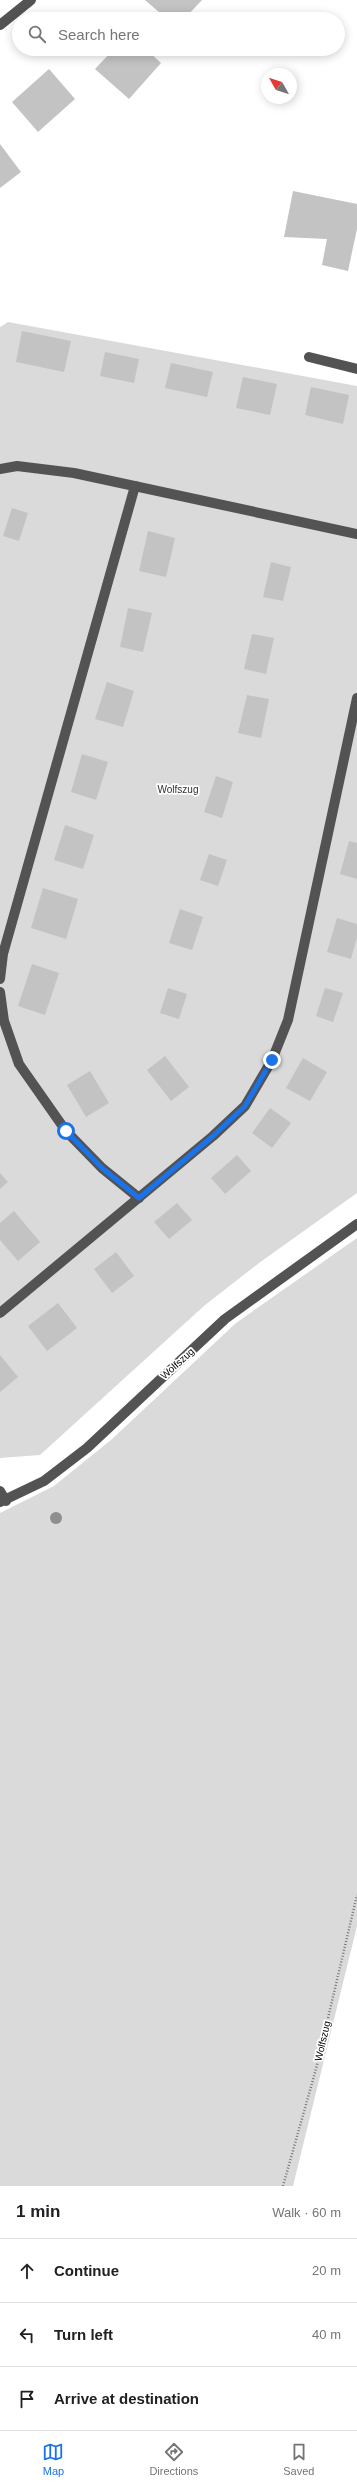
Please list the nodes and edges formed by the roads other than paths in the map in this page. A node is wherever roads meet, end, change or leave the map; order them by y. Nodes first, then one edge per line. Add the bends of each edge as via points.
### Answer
1 (31, 0) edge
2 (16, 12) edge
3 (12, 15) edge
4 (0, 25) edge
5 (308, 358) dead end
6 (357, 369) edge
7 (0, 469) edge
8 (135, 486) junction
9 (357, 534) edge
10 (357, 698) edge
11 (0, 979) edge
12 (0, 992) edge
13 (139, 1198) junction
14 (357, 1224) edge
15 (0, 1313) edge
16 (0, 1491) edge
17 (3, 1502) edge

1 - 2 street
3 - 4 street
5 - 6 street
7 - 8 street via 17,466 53,470
8 - 9 street
8 - 11 street via 2,954
10 - 13 street via 288,1020 272,1060 245,1106
12 - 13 street via 4,1021 19,1064 66,1131 102,1168
13 - 15 street
14 - 17 street, Wolfszug via 225,1320 87,1448 44,1481
16 - 17 street

